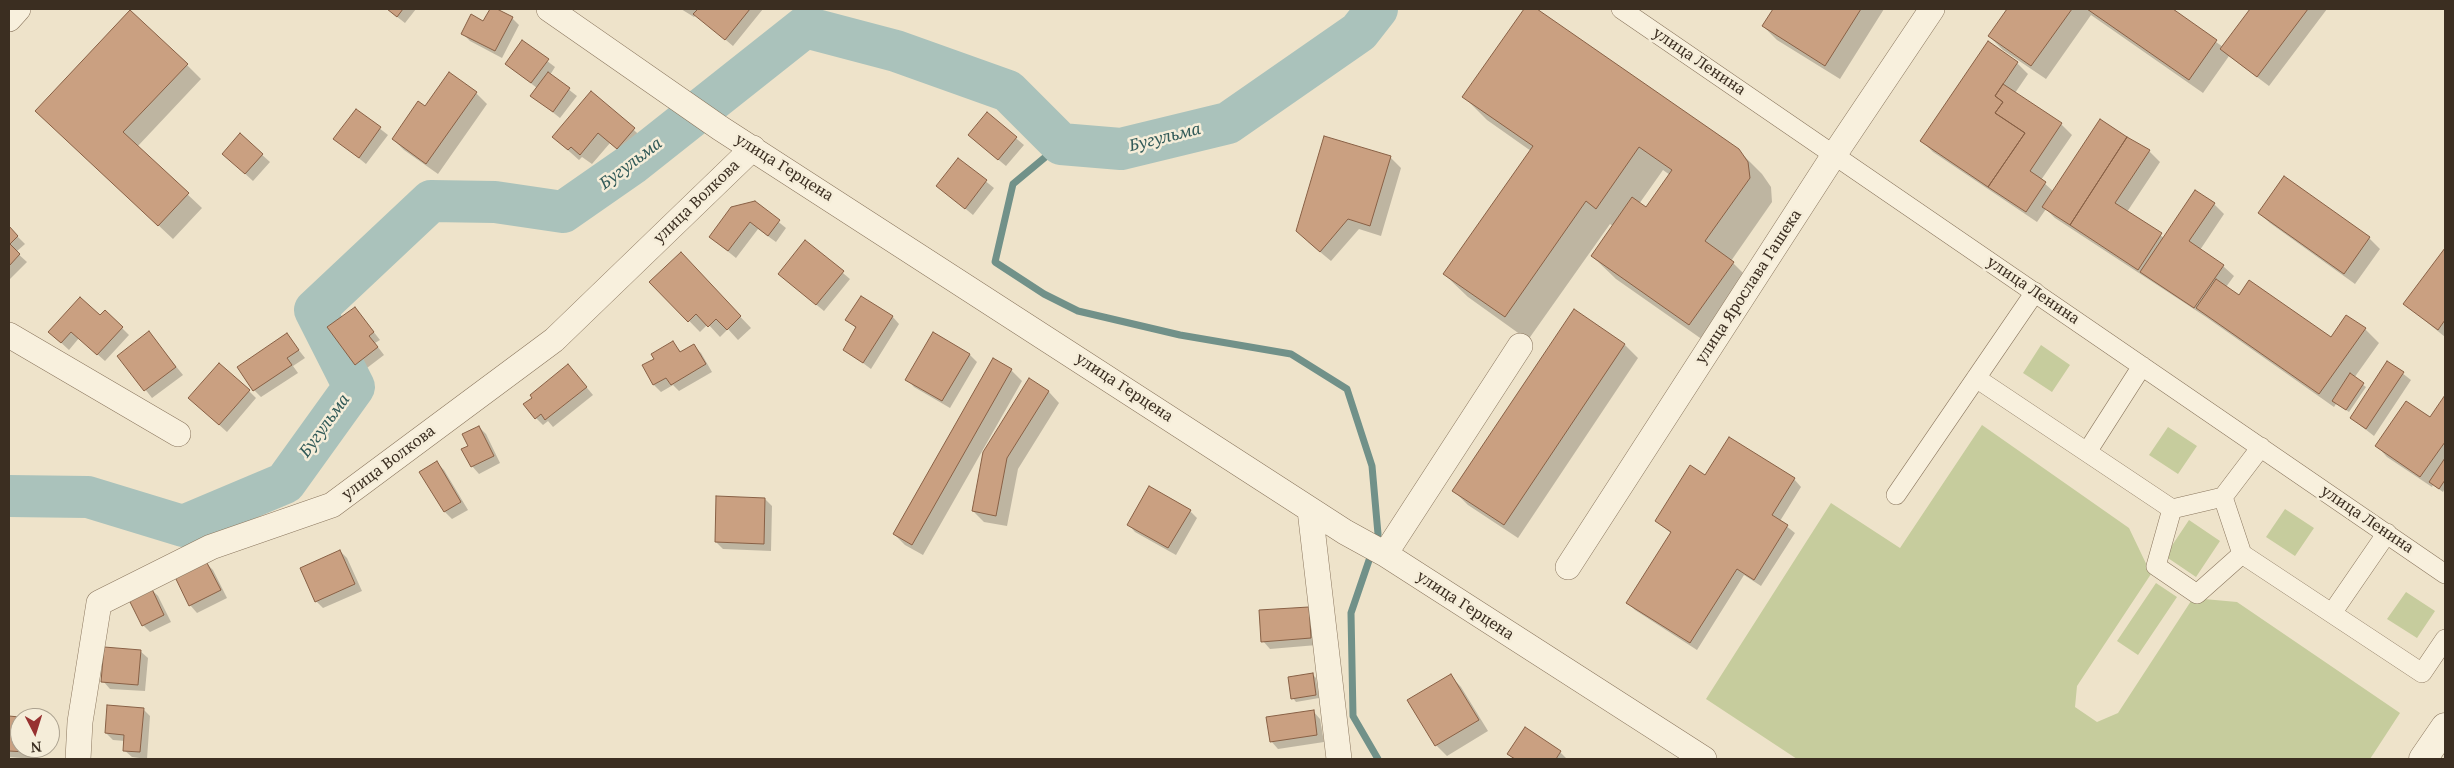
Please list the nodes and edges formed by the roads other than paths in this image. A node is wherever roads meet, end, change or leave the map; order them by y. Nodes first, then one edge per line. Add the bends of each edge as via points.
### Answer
1 (18, 9) edge
2 (549, 9) edge
3 (1621, 9) edge
4 (1932, 9) edge
5 (9, 19) edge
6 (753, 148) junction
7 (1834, 154) junction
8 (2035, 292) junction
9 (9, 335) edge
10 (1520, 346) dead end
11 (2142, 366) junction
12 (1976, 378) junction
13 (178, 434) dead end
14 (2261, 447) junction
15 (2087, 452) junction
16 (1896, 495) dead end
17 (2223, 497) junction
18 (2172, 509) junction
19 (1310, 510) junction
20 (2387, 534) junction
21 (1385, 554) junction
22 (2242, 554) junction
23 (1568, 567) dead end
24 (2445, 574) edge
25 (2332, 613) junction
26 (2445, 639) edge
27 (2445, 727) edge
28 (78, 759) edge
29 (1339, 759) edge
30 (1704, 759) edge
31 (2423, 759) edge

1 - 5 street
2 - 6 street, улица Герцена via 678,100
3 - 7 street, улица Ленина
4 - 7 street, улица Ярослава Гашека
6 - 19 street, улица Герцена
6 - 28 street, улица Волкова via 554,340 332,505 211,547 99,603 80,722
7 - 8 street, улица Ленина
7 - 23 street, улица Ярослава Гашека
8 - 11 street, улица Ленина
8 - 12 street
9 - 13 street
10 - 21 street
11 - 14 street, улица Ленина
11 - 15 street
12 - 15 street
12 - 16 street
14 - 17 street
14 - 20 street, улица Ленина
15 - 18 street
17 - 18 street
17 - 22 street
18 - 22 street via 2156,566 2197,594
19 - 21 street, улица Герцена
19 - 29 street
20 - 24 street, улица Ленина
20 - 25 street
21 - 30 street, улица Герцена
22 - 25 street
25 - 26 street via 2422,673
27 - 31 street

